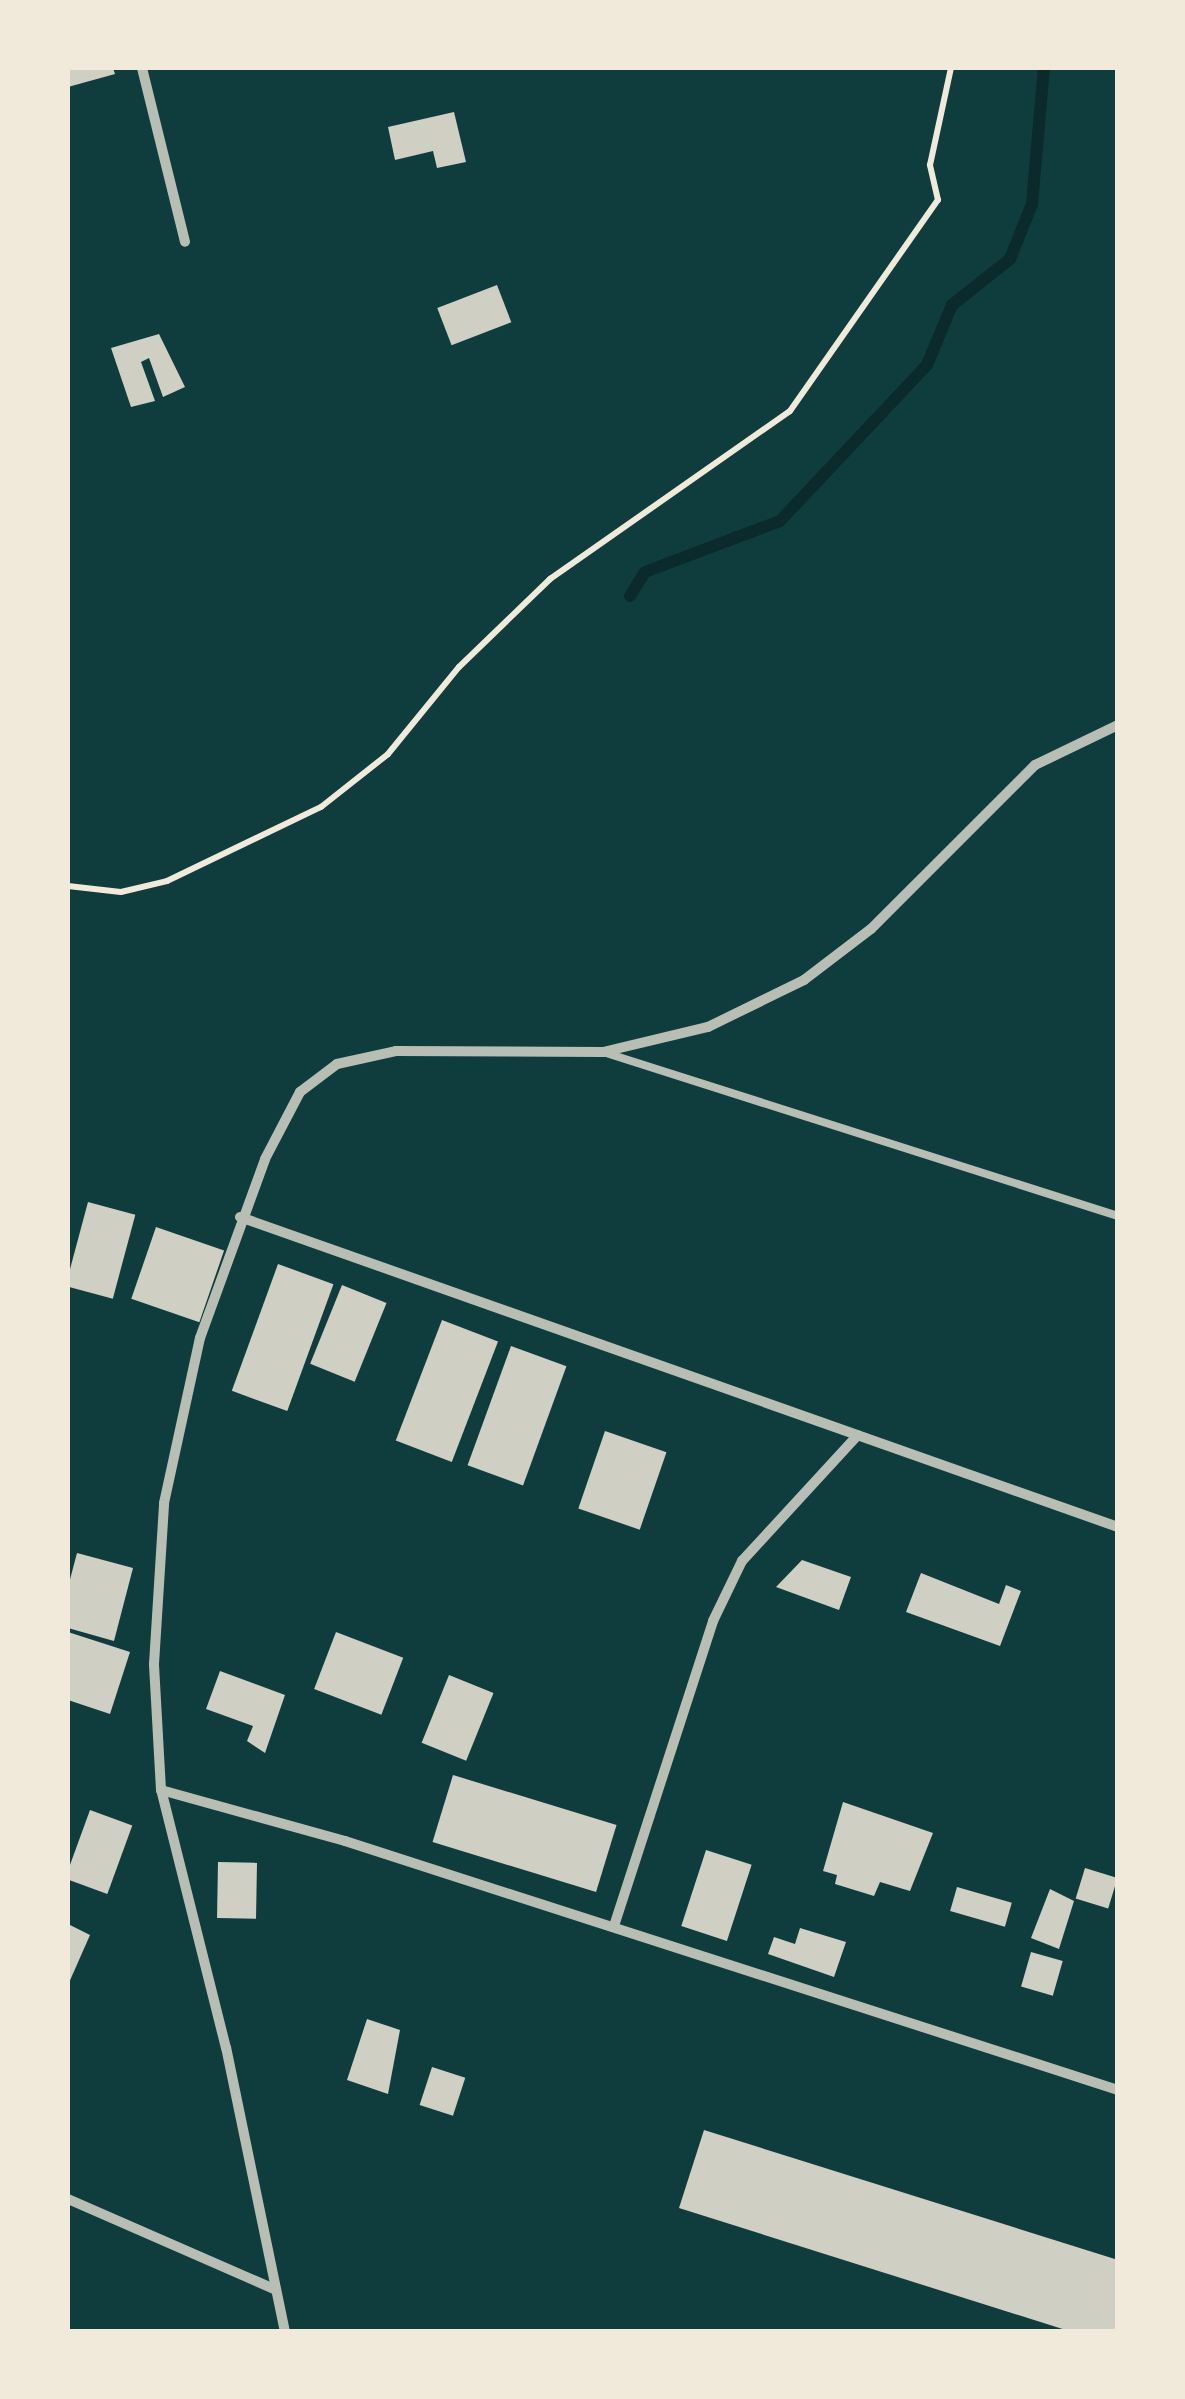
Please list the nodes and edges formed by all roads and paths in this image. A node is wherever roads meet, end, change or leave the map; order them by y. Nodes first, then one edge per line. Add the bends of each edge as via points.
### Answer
1 (142, 68) edge
2 (951, 68) edge
3 (185, 242) dead end
4 (1118, 725) edge
5 (68, 886) edge
6 (604, 1052) junction
7 (1118, 1216) edge
8 (240, 1218) junction
9 (858, 1435) junction
10 (1118, 1526) edge
11 (161, 1790) junction
12 (614, 1926) junction
13 (1118, 2090) edge
14 (68, 2198) edge
15 (276, 2290) junction
16 (285, 2332) edge

1 - 3 street
2 - 5 path via 930,165 938,200 790,411 550,579 459,667 388,754 321,807 167,881 122,892
4 - 6 street via 1035,765 871,929 804,980 708,1027
6 - 7 lane
6 - 8 street via 396,1051 337,1064 300,1092
8 - 9 street
8 - 11 street via 200,1338 164,1503 154,1664
9 - 10 street
9 - 12 street via 742,1561 713,1621
11 - 12 street
11 - 15 street via 226,2048
12 - 13 street
14 - 15 street
15 - 16 street

